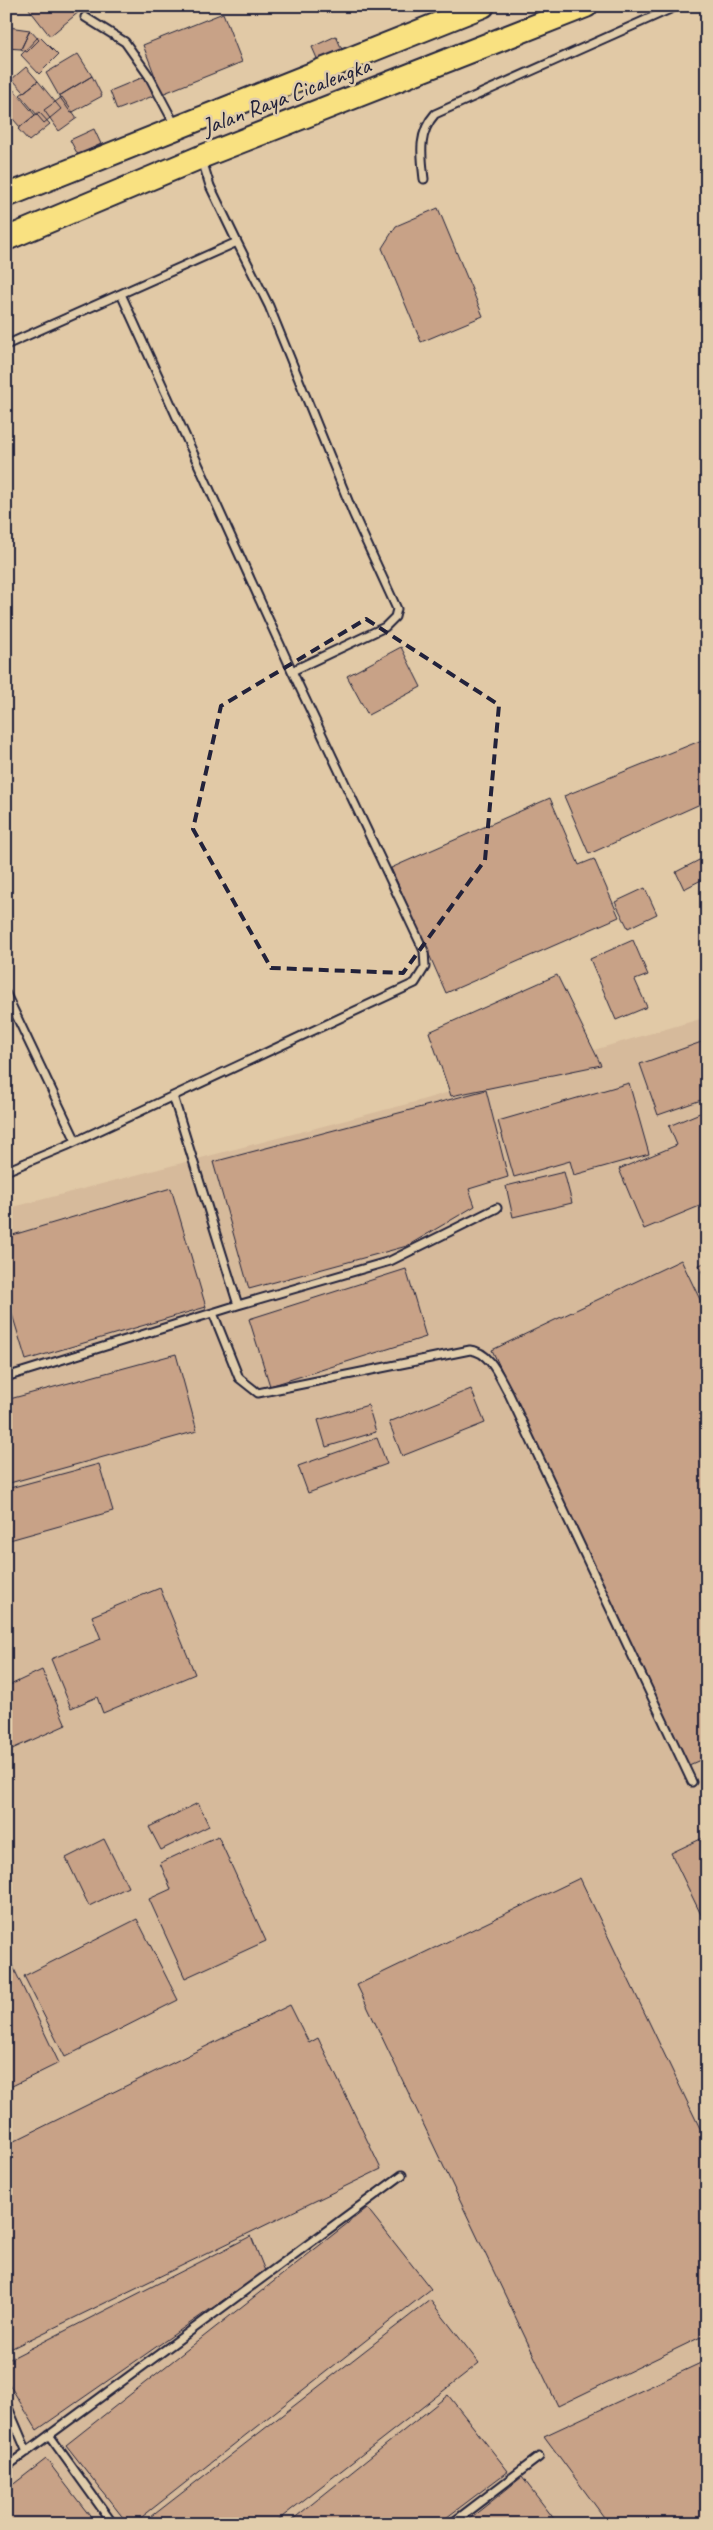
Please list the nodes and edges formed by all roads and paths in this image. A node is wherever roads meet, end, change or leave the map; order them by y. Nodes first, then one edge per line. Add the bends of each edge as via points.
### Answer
1 (483, 6) edge
2 (586, 6) edge
3 (677, 6) edge
4 (456, 11) edge
5 (85, 17) dead end
6 (176, 127) junction
7 (201, 157) junction
8 (424, 179) dead end
9 (6, 196) edge
10 (6, 239) edge
11 (236, 242) junction
12 (121, 294) junction
13 (6, 345) edge
14 (292, 671) junction
15 (6, 994) edge
16 (173, 1096) junction
17 (76, 1141) junction
18 (6, 1170) edge
19 (497, 1208) dead end
20 (238, 1305) junction
21 (213, 1313) junction
22 (6, 1378) edge
23 (692, 1782) dead end
24 (402, 2175) dead end
25 (6, 2403) edge
26 (49, 2435) junction
27 (27, 2452) junction
28 (539, 2457) dead end
29 (6, 2467) edge
30 (113, 2524) edge
31 (451, 2524) edge

1 - 4 highway, Jalan Raya Cicalengka
2 - 7 highway, Jalan Raya Cicalengka
3 - 8 lane via 435,114 426,123 422,137
4 - 6 highway, Jalan Raya Cicalengka
5 - 6 lane via 124,42 149,76
6 - 9 highway, Jalan Raya Cicalengka
7 - 10 highway, Jalan Raya Cicalengka
7 - 11 lane via 210,186
11 - 12 lane
11 - 14 lane via 270,306 353,513 397,609 395,617 385,626
12 - 13 lane
12 - 14 lane
14 - 16 lane via 424,951 425,967 415,983
15 - 17 lane
16 - 17 lane
16 - 20 lane
17 - 18 lane
19 - 20 lane via 390,1261
20 - 21 lane
21 - 22 lane
21 - 23 lane via 239,1378 258,1393 470,1350 480,1351 488,1358 509,1394
24 - 26 lane
25 - 27 lane
26 - 27 lane
26 - 30 lane
27 - 29 lane
28 - 31 lane

